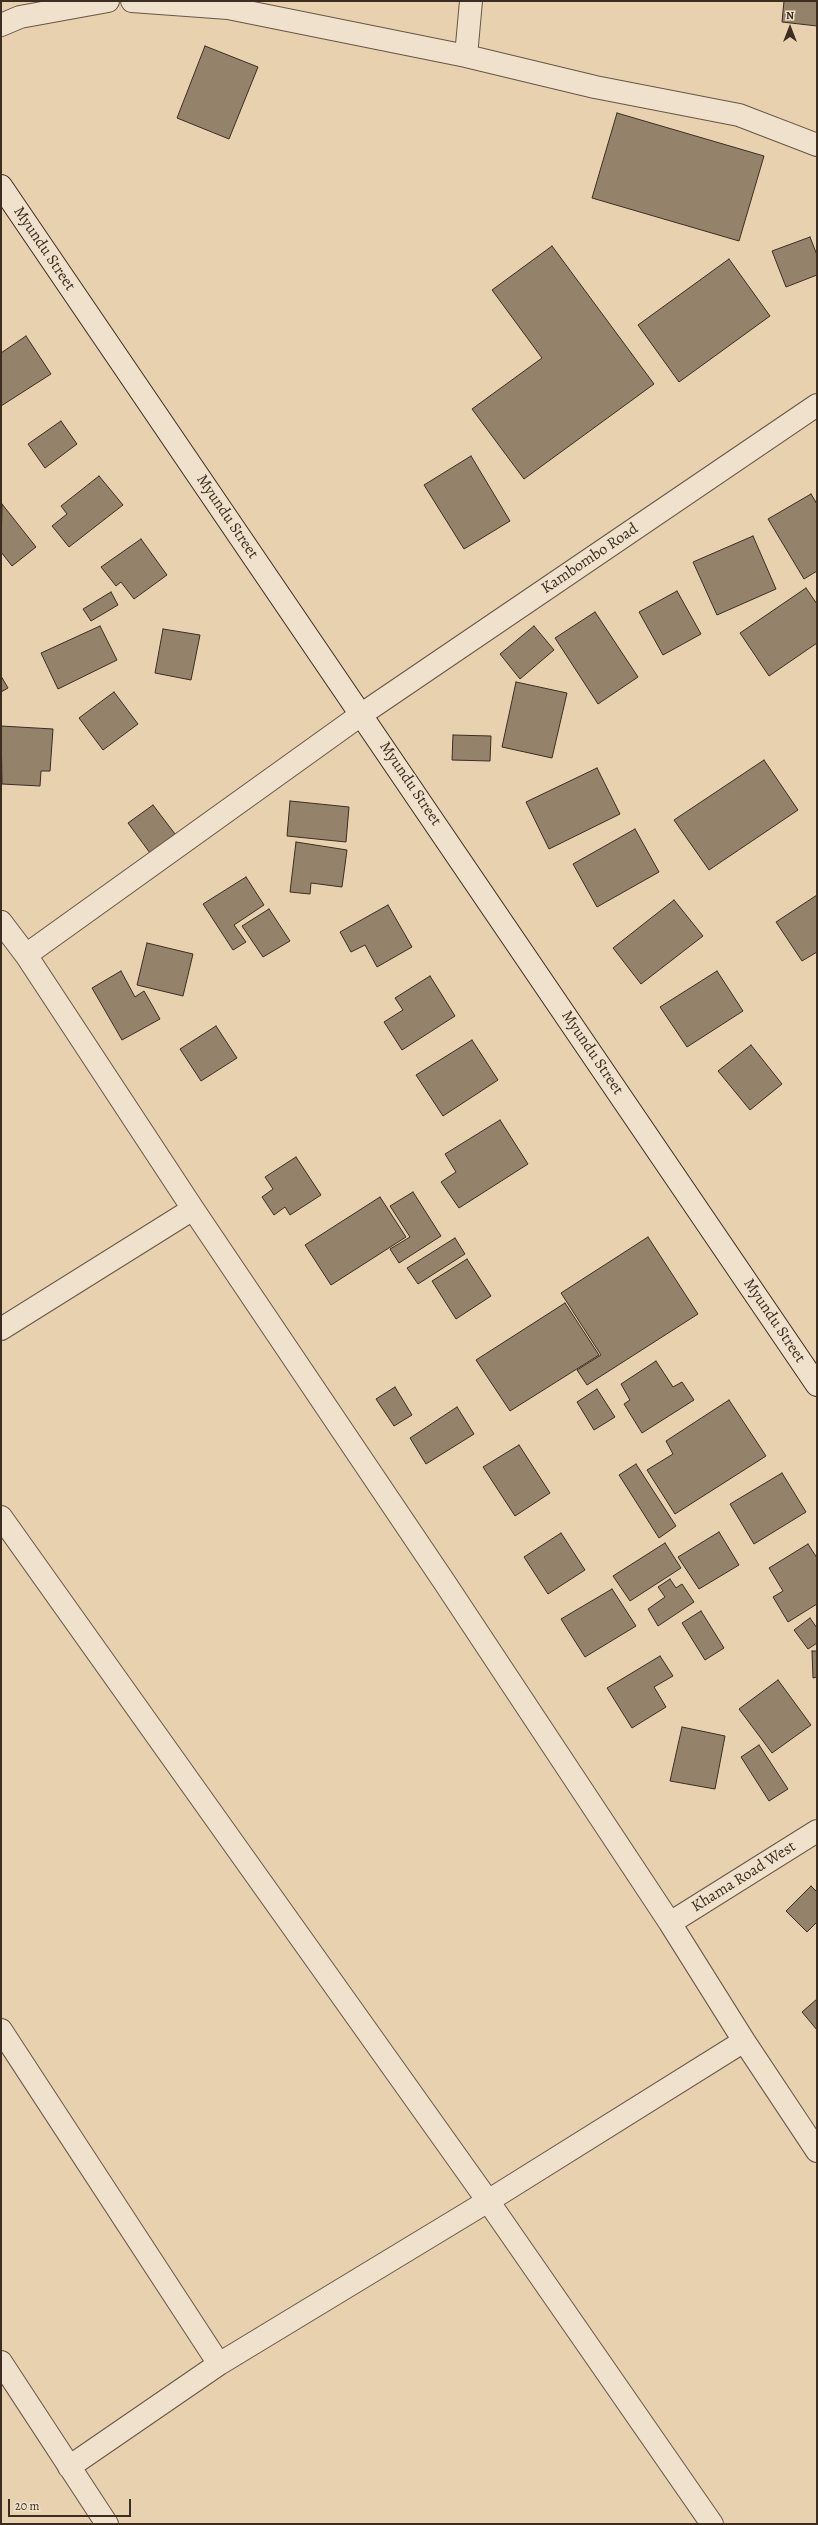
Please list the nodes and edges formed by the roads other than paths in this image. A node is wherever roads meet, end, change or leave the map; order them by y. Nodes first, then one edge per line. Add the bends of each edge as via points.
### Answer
1 (108, 1) edge
2 (132, 1) edge
3 (471, 1) edge
4 (1, 25) edge
5 (466, 56) junction
6 (817, 145) edge
7 (1, 186) edge
8 (817, 404) edge
9 (362, 714) junction
10 (1, 922) edge
11 (26, 955) junction
12 (193, 1209) junction
13 (1, 1329) edge
14 (817, 1384) edge
15 (1, 1517) edge
16 (817, 1831) edge
17 (670, 1923) junction
18 (1, 2030) edge
19 (744, 2041) junction
20 (817, 2151) edge
21 (488, 2201) junction
22 (1, 2362) edge
23 (219, 2364) junction
24 (69, 2467) junction
25 (107, 2524) edge
26 (712, 2524) edge

1 - 4 street via 20,17
2 - 5 street via 228,8
3 - 5 street
5 - 6 street via 595,87 739,115
7 - 9 street, Myundu Street
8 - 9 street, Kambombo Road
9 - 11 street, Kambombo Road
9 - 14 street, Myundu Street
10 - 11 street
11 - 12 street
12 - 13 street
12 - 17 street
15 - 21 street
16 - 17 street, Khama Road West
17 - 19 street
18 - 23 street
19 - 20 street
19 - 21 street
21 - 23 street
21 - 26 street
22 - 24 street
23 - 24 street
24 - 25 street

